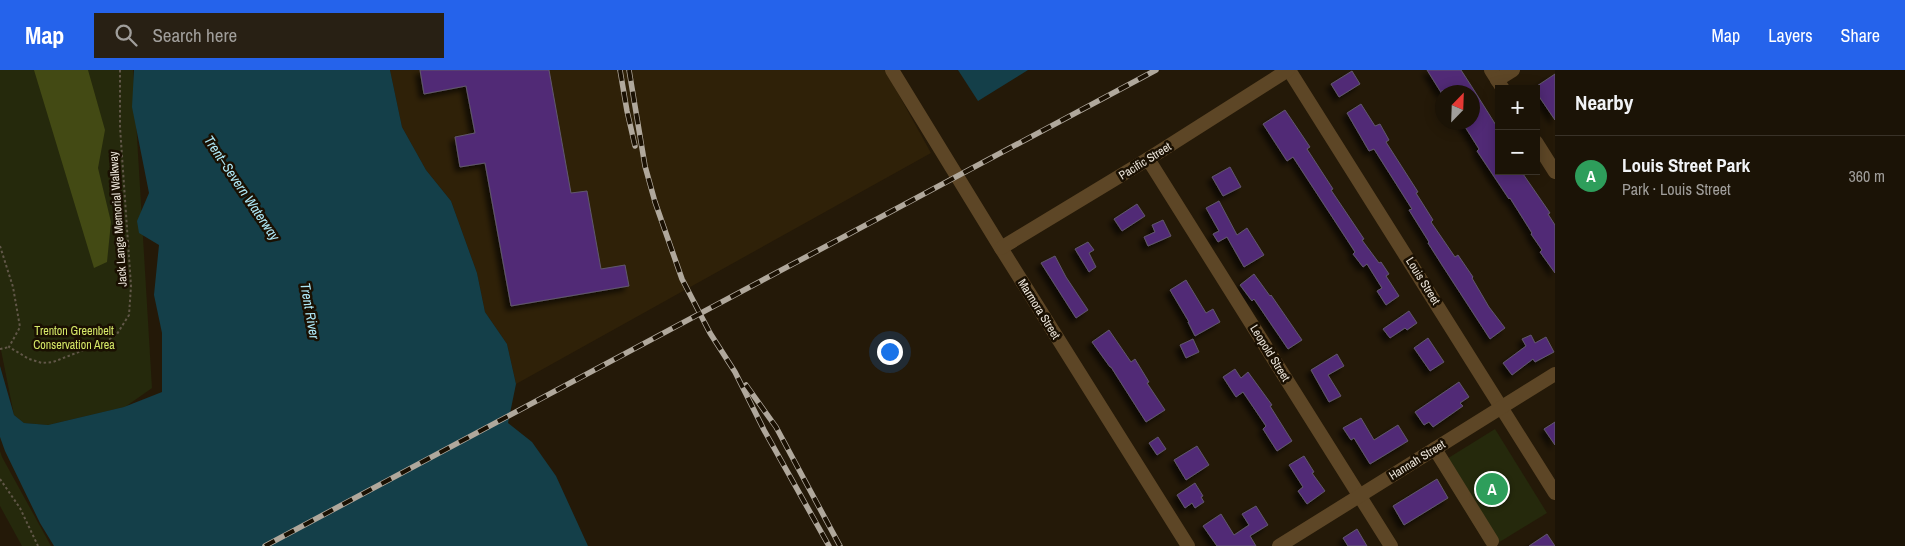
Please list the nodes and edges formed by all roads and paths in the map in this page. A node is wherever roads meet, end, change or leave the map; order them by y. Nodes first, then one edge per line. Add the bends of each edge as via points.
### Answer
1 (120, 70) edge
2 (892, 70) edge
3 (1289, 70) edge
4 (1513, 70) edge
5 (1497, 79) edge
6 (1540, 148) edge
7 (1148, 159) junction
8 (1555, 172) edge
9 (0, 246) edge
10 (1001, 248) junction
11 (9, 347) junction
12 (1, 348) edge
13 (1555, 374) edge
14 (1502, 407) junction
15 (1435, 449) junction
16 (0, 479) edge
17 (1555, 493) edge
18 (1360, 496) junction
19 (1492, 541) dead end
20 (38, 546) edge
21 (1188, 546) edge
22 (1279, 546) edge
23 (1391, 546) edge

1 - 11 path, Jack Lange Memorial Walkway via 120,127 131,286 129,315 117,334 107,342 52,362 29,359
2 - 10 street, Marmora Street
3 - 7 street, Pacific Street
3 - 14 street, Louis Street
4 - 5 street
6 - 8 street
7 - 10 street, Pacific Street
7 - 18 street, Leopold Street
9 - 11 path via 13,287 20,327
10 - 21 street, Marmora Street
11 - 12 path
13 - 14 street, Hannah Street
14 - 15 street, Hannah Street
14 - 17 street, Louis Street
15 - 18 street, Hannah Street
15 - 19 street
16 - 20 path via 20,508
18 - 22 street, Hannah Street
18 - 23 street, Leopold Street

